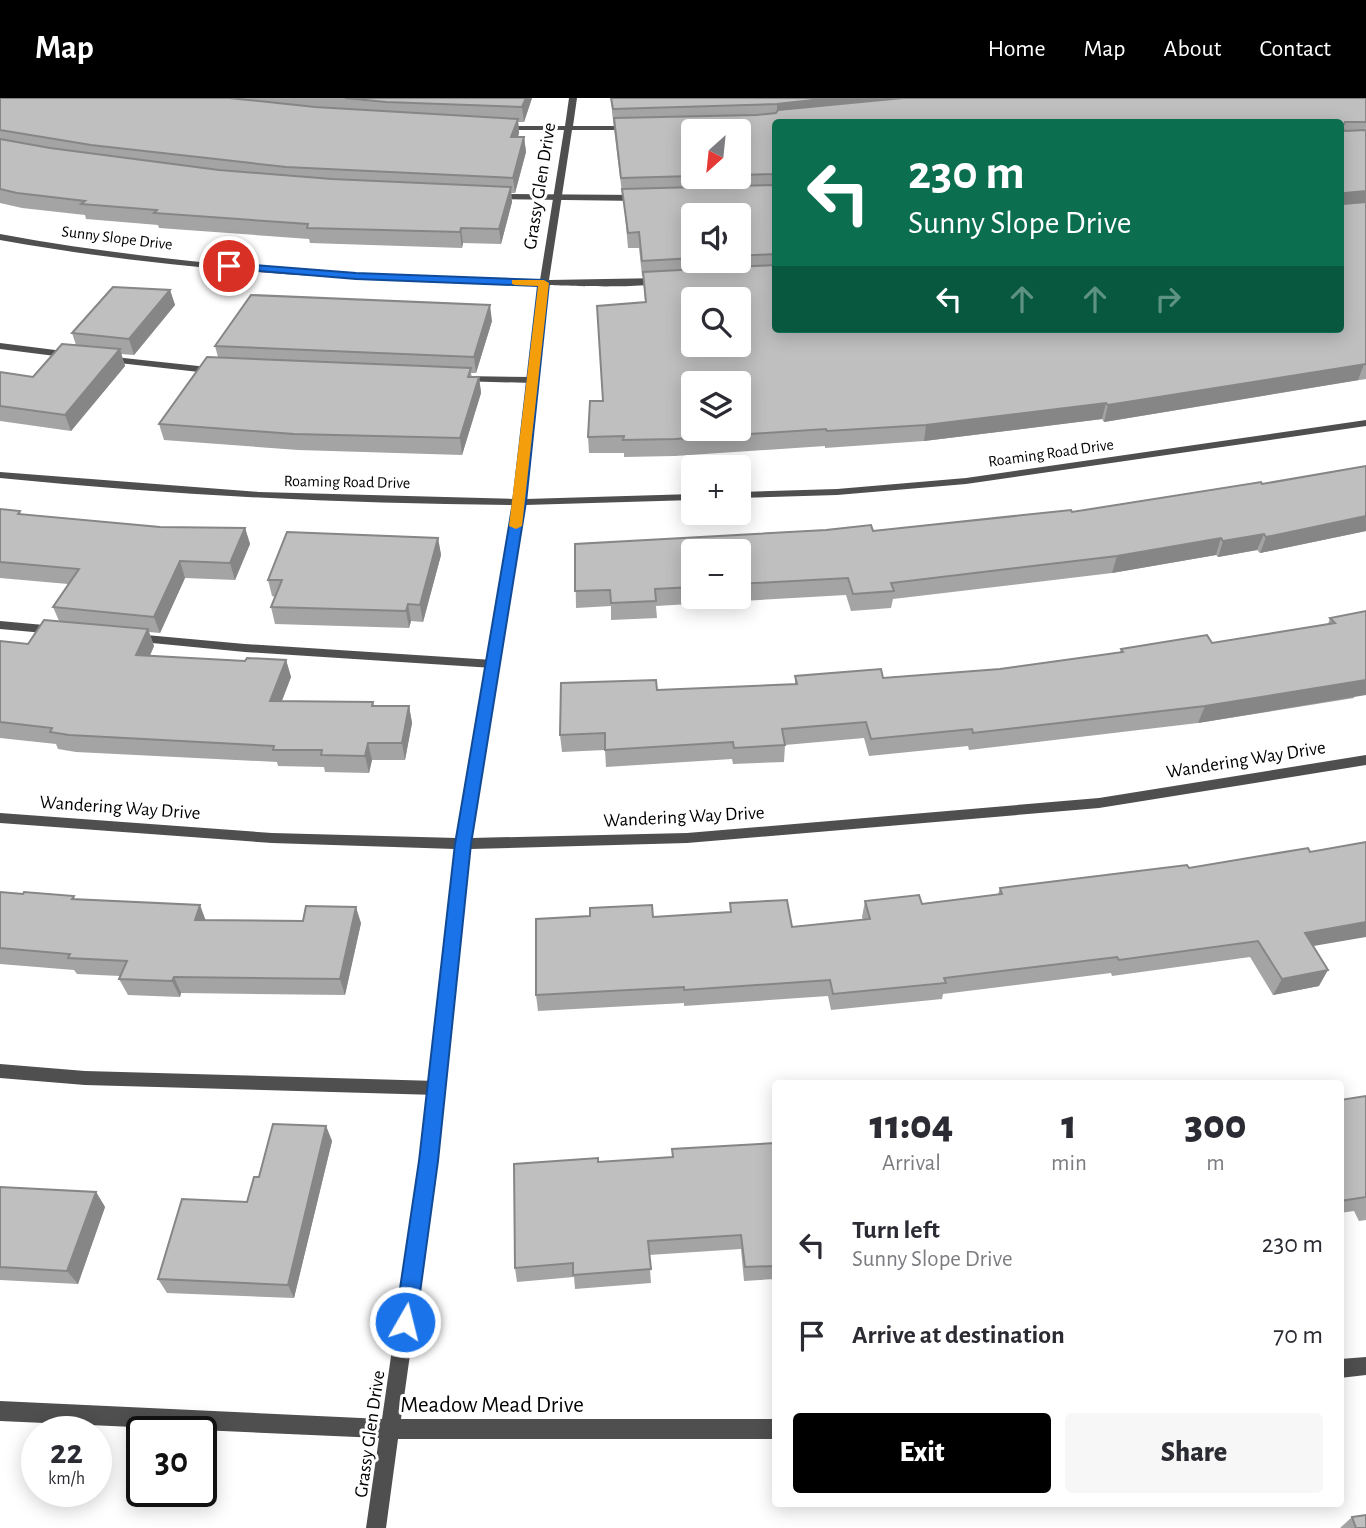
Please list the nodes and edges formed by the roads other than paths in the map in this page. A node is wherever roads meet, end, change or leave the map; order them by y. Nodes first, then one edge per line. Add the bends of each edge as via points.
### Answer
1 (573, 98) edge
2 (488, 127) edge
3 (646, 128) edge
4 (569, 129) junction
5 (480, 197) edge
6 (650, 198) edge
7 (558, 199) junction
8 (0, 237) edge
9 (669, 281) edge
10 (544, 283) junction
11 (0, 346) edge
12 (86, 357) edge
13 (100, 358) edge
14 (231, 372) edge
15 (450, 379) edge
16 (533, 380) junction
17 (1366, 423) edge
18 (0, 475) edge
19 (751, 495) edge
20 (681, 497) edge
21 (520, 502) junction
22 (0, 625) edge
23 (68, 632) edge
24 (122, 637) edge
25 (493, 664) junction
26 (1366, 760) edge
27 (0, 818) edge
28 (463, 844) junction
29 (0, 1071) edge
30 (436, 1088) junction
31 (1366, 1366) edge
32 (1344, 1369) edge
33 (0, 1411) edge
34 (390, 1429) junction
35 (772, 1429) edge
36 (376, 1528) edge

1 - 4 street, Grassy Glen Drive
2 - 4 street
3 - 4 street
4 - 7 street, Grassy Glen Drive
5 - 7 street
6 - 7 street
7 - 10 street, Grassy Glen Drive
8 - 10 street, Sunny Slope Drive via 94,253 256,269
9 - 10 street, Sunny Slope Drive
10 - 16 street, Grassy Glen Drive
11 - 12 street
13 - 14 street
15 - 16 street
16 - 21 street, Grassy Glen Drive
17 - 19 street, Roaming Road Drive via 966,481
18 - 21 street, Roaming Road Drive via 281,497
20 - 21 street, Roaming Road Drive
21 - 25 street, Grassy Glen Drive
22 - 23 street
24 - 25 street
25 - 28 street, Grassy Glen Drive
26 - 28 street, Wandering Way Drive via 1099,803 687,838
27 - 28 street, Wandering Way Drive via 272,838
28 - 30 street, Grassy Glen Drive
29 - 30 street
30 - 34 street, Grassy Glen Drive
31 - 32 street
33 - 34 street, Meadow Mead Drive
34 - 35 street, Meadow Mead Drive
34 - 36 street, Grassy Glen Drive

